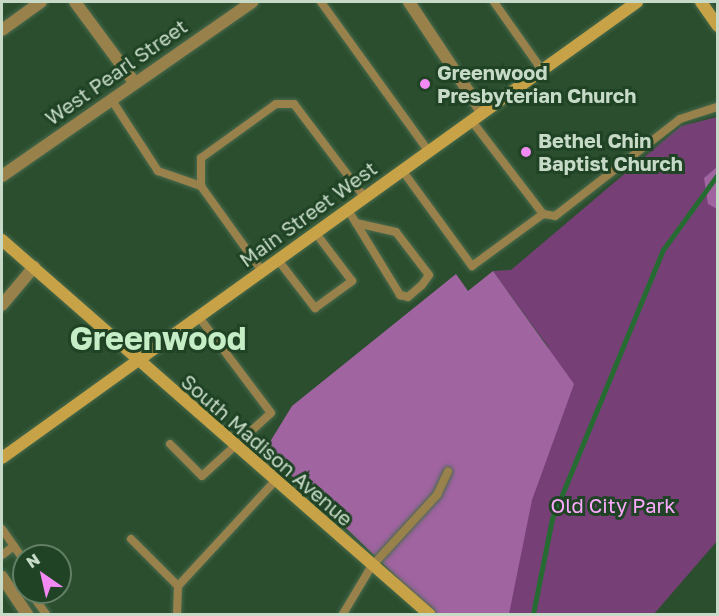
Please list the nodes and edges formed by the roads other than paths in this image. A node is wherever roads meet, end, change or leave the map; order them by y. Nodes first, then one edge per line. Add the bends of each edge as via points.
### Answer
1 (41, 2) edge
2 (75, 2) edge
3 (252, 2) edge
4 (321, 2) edge
5 (409, 2) edge
6 (494, 2) edge
7 (637, 2) edge
8 (701, 2) edge
9 (717, 26) edge
10 (2, 30) edge
11 (542, 70) junction
12 (134, 82) junction
13 (111, 99) junction
14 (716, 108) edge
15 (482, 112) junction
16 (471, 120) junction
17 (429, 152) junction
18 (402, 170) junction
19 (2, 176) edge
20 (201, 186) junction
21 (365, 198) junction
22 (348, 210) junction
23 (543, 214) junction
24 (356, 223) junction
25 (315, 232) junction
26 (2, 240) edge
27 (278, 260) junction
28 (34, 267) junction
29 (262, 270) junction
30 (2, 305) edge
31 (199, 317) junction
32 (137, 362) junction
33 (170, 444) dead end
34 (236, 446) junction
35 (2, 458) edge
36 (448, 471) dead end
37 (273, 482) junction
38 (2, 529) edge
39 (131, 539) dead end
40 (13, 544) edge
41 (371, 567) junction
42 (2, 577) edge
43 (178, 586) junction
44 (27, 615) edge
45 (177, 615) edge
46 (343, 615) edge
47 (429, 615) edge

1 - 10 street
2 - 12 street
3 - 12 street, West Pearl Street
4 - 17 lane
5 - 15 street
6 - 11 lane
7 - 11 main road, Main Street West
8 - 9 main road
11 - 15 main road, Main Street West
12 - 13 street, West Pearl Street
13 - 19 street, West Pearl Street
13 - 20 lane via 158,171
14 - 23 lane via 680,119 555,216
15 - 16 main road, Main Street West
16 - 17 main road, Main Street West
16 - 23 lane
17 - 18 main road, Main Street West
18 - 21 main road, Main Street West
18 - 23 lane via 472,266
20 - 21 lane via 201,158 276,104 294,104
20 - 29 lane
21 - 22 main road, Main Street West
22 - 24 lane
22 - 25 main road, Main Street West
24 - 24 lane via 400,296 408,297 422,285 429,275 396,232
25 - 27 main road, Main Street West
25 - 27 lane via 352,281 343,288 315,308
26 - 28 main road, South Madison Avenue
27 - 29 main road, Main Street West
28 - 30 street
28 - 32 main road, South Madison Avenue
29 - 31 main road, Main Street West
31 - 32 main road, Main Street West
31 - 34 lane via 234,369 271,413
32 - 34 main road, South Madison Avenue
32 - 35 main road, Main Street West
33 - 34 lane via 202,476
34 - 37 main road, South Madison Avenue
36 - 41 lane via 411,529
37 - 41 main road, South Madison Avenue
37 - 43 lane
38 - 40 lane
39 - 43 lane
41 - 46 lane
41 - 47 main road, South Madison Avenue
42 - 44 street
43 - 45 lane

